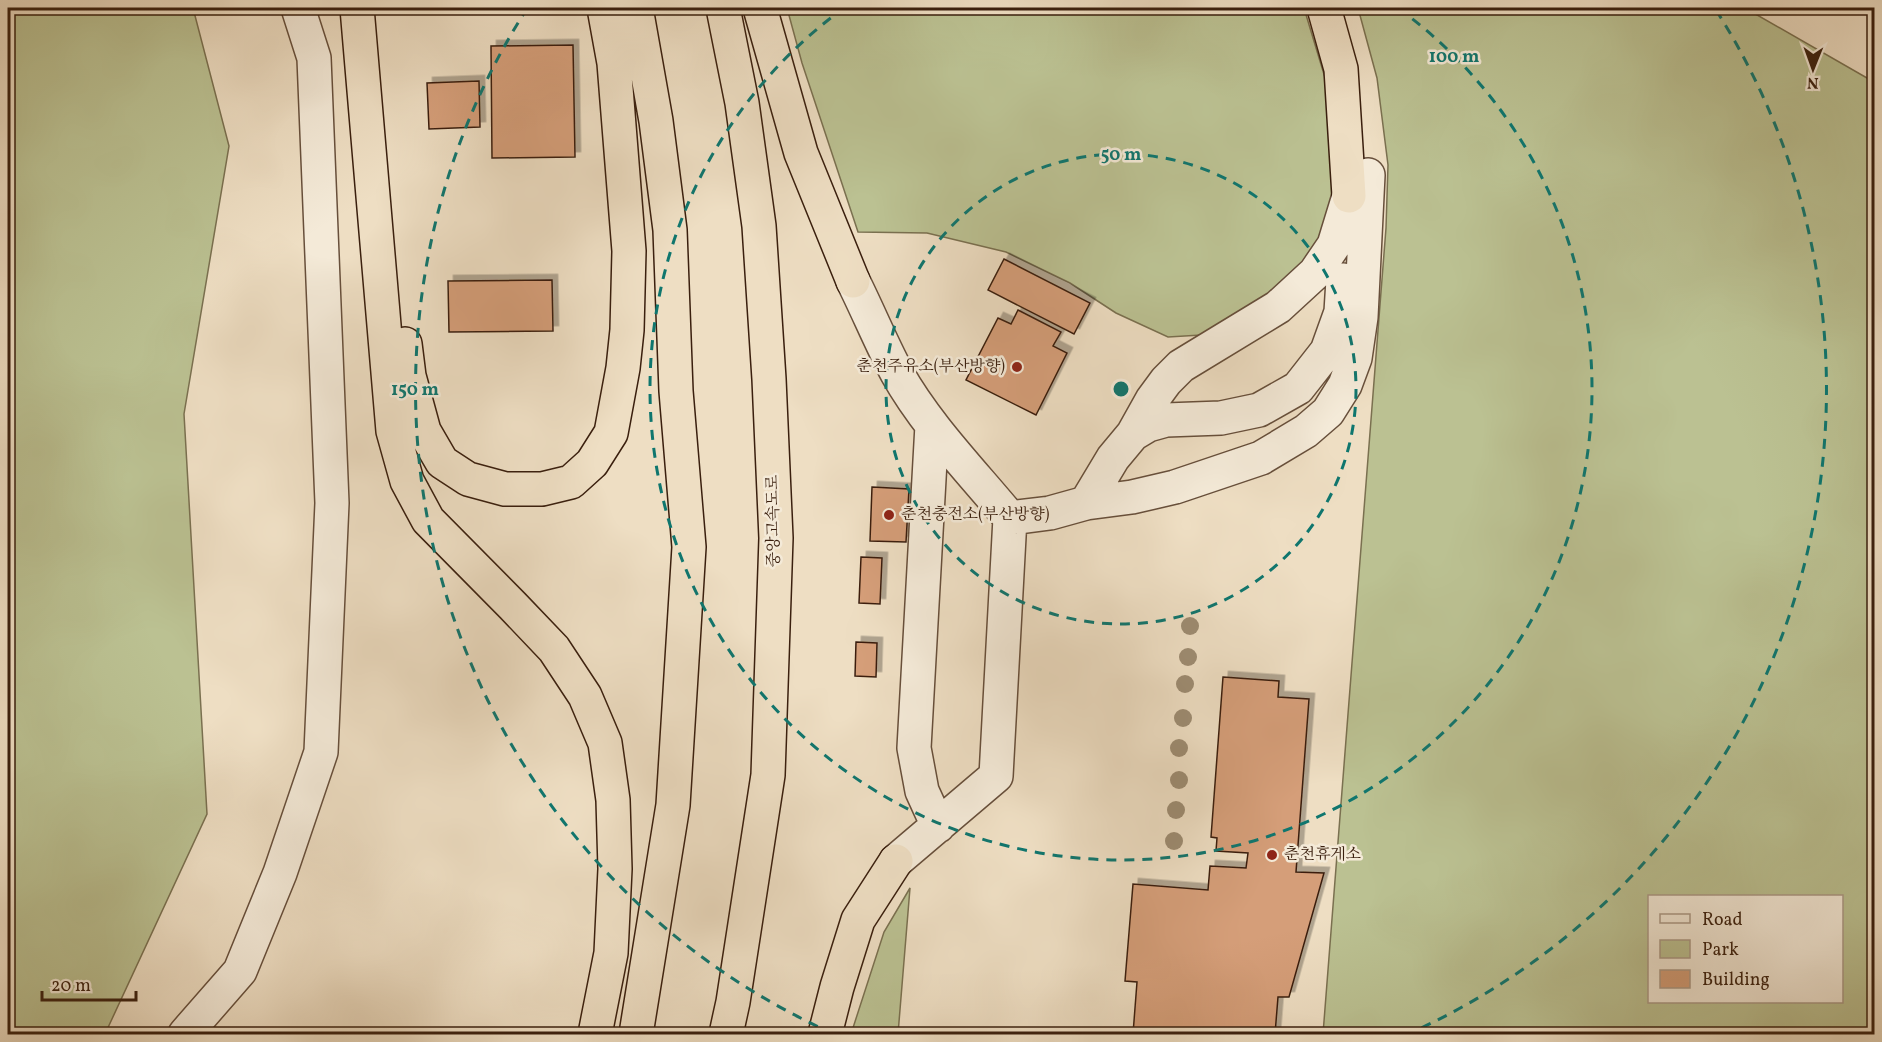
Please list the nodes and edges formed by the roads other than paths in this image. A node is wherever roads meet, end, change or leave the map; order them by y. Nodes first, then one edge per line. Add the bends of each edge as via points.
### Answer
1 (298, 8) edge
2 (357, 8) edge
3 (374, 8) edge
4 (604, 8) edge
5 (636, 8) edge
6 (723, 8) edge
7 (760, 8) edge
8 (1324, 8) edge
9 (1342, 8) edge
10 (1359, 186) junction
11 (853, 281) joint
12 (932, 426) junction
13 (1133, 434) junction
14 (1086, 503) junction
15 (1010, 518) junction
16 (938, 826) junction
17 (896, 861) joint
18 (185, 1035) edge
19 (595, 1035) edge
20 (636, 1035) edge
21 (726, 1035) edge
22 (825, 1035) edge

1 - 18 street via 314,58 332,503 321,752 280,873 240,971
2 - 19 highway via 393,431 407,481 428,520 554,649 585,696 605,743 613,800 615,869 611,953
3 - 4 highway via 396,282 409,376 424,431 442,462 468,479 505,489 543,489 571,482 592,464 611,433 623,368 629,251 614,63
5 - 20 highway via 670,230 676,391 689,547 673,805
6 - 21 highway, 중앙고속도로 via 742,103 759,226 776,538 768,775
7 - 11 highway via 801,153
8 - 10 highway via 1341,69
9 - 10 highway via 1361,67
10 - 13 street via 1334,245 1315,273 1278,307 1181,366 1159,390
10 - 13 street via 1341,312 1327,351 1298,388 1259,410 1221,418 1166,420
10 - 14 street via 1361,317 1355,358 1345,385 1328,412 1306,431 1261,458 1175,487
11 - 12 street via 897,374
12 - 15 street
12 - 16 street via 914,748 922,791
13 - 14 street via 1113,458
14 - 15 street
15 - 16 street via 996,776
16 - 17 street
17 - 22 highway via 858,920

